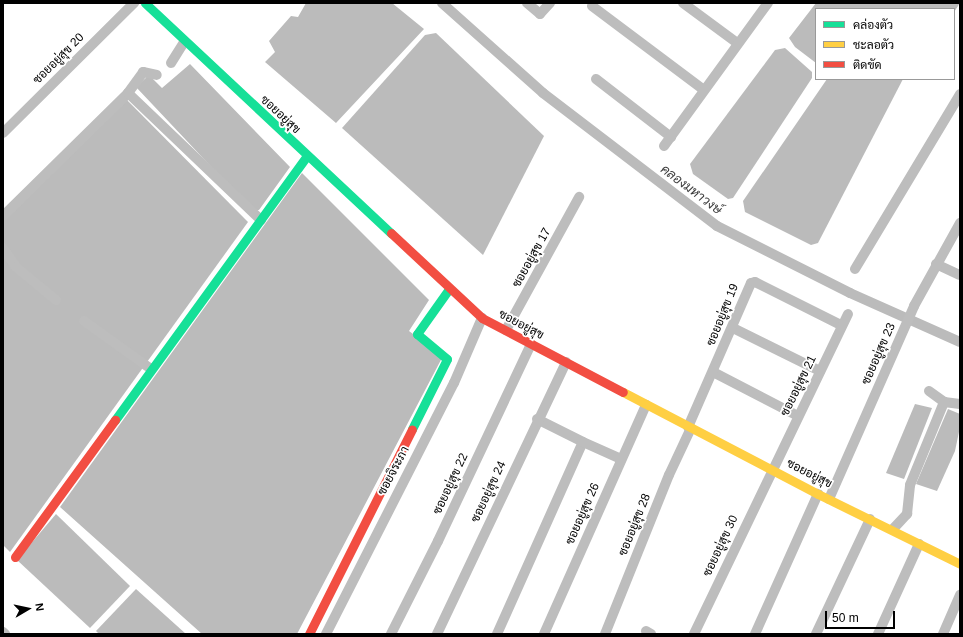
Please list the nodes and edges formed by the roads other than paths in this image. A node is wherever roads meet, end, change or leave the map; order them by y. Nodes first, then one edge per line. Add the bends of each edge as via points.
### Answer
1 (134, 3) edge
2 (145, 3) edge
3 (527, 3) edge
4 (550, 3) edge
5 (683, 3) edge
6 (768, 3) edge
7 (592, 6) dead end
8 (184, 42) junction
9 (737, 43) junction
10 (171, 63) dead end
11 (157, 75) dead end
12 (596, 79) dead end
13 (704, 90) junction
14 (128, 93) junction
15 (960, 94) edge
16 (3, 133) edge
17 (671, 137) junction
18 (664, 146) dead end
19 (307, 156) junction
20 (579, 197) dead end
21 (3, 216) edge
22 (261, 220) junction
23 (960, 223) edge
24 (3, 248) edge
25 (936, 264) junction
26 (855, 269) dead end
27 (960, 275) edge
28 (449, 289) junction
29 (56, 300) dead end
30 (848, 314) dead end
31 (482, 318) junction
32 (84, 321) dead end
33 (841, 325) junction
34 (732, 328) junction
35 (506, 330) junction
36 (531, 344) junction
37 (566, 362) junction
38 (151, 369) junction
39 (820, 371) junction
40 (713, 372) junction
41 (929, 391) dead end
42 (944, 402) junction
43 (960, 404) edge
44 (646, 405) junction
45 (798, 416) junction
46 (537, 419) junction
47 (689, 427) junction
48 (583, 442) junction
49 (621, 459) junction
50 (775, 470) junction
51 (818, 494) junction
52 (829, 498) junction
53 (870, 519) junction
54 (893, 529) junction
55 (919, 544) junction
56 (15, 557) dead end
57 (960, 564) edge
58 (960, 595) edge
59 (3, 632) edge
60 (5, 634) edge
61 (309, 634) edge
62 (326, 634) edge
63 (391, 634) edge
64 (437, 634) edge
65 (497, 634) edge
66 (544, 634) edge
67 (605, 634) edge
68 (694, 634) edge
69 (755, 634) edge
70 (816, 634) edge
71 (878, 634) edge
72 (943, 634) edge

1 - 16 street, ซอยอยู่สุข 20
2 - 8 street, ซอยอยู่สุข
3 - 4 street via 540,14
5 - 9 street
6 - 9 street
7 - 13 street
8 - 10 street
8 - 19 street, ซอยอยู่สุข
9 - 13 street
11 - 14 street via 143,72
12 - 17 street
13 - 17 street
14 - 21 street
14 - 22 street
15 - 26 street
17 - 18 street
19 - 22 street
19 - 28 street, ซอยอยู่สุข
20 - 35 street, ซอยอยู่สุข 17
22 - 38 street
23 - 25 street, ซอยอยู่สุข 23
24 - 29 street via 16,267
25 - 27 street
25 - 52 street, ซอยอยู่สุข 23 via 914,306
28 - 31 street, ซอยอยู่สุข
28 - 61 street via 417,334 447,359
30 - 33 street, ซอยอยู่สุข 21
31 - 35 street, ซอยอยู่สุข
31 - 62 street, ซอยจิระภา via 454,383
32 - 38 street
33 - 34 street, ซอยอยู่สุข 19 via 754,282 750,284
33 - 39 street, ซอยอยู่สุข 21
34 - 39 street
34 - 40 street, ซอยอยู่สุข 19
35 - 36 street, ซอยอยู่สุข
36 - 37 street, ซอยอยู่สุข
36 - 63 street, ซอยอยู่สุข 22
37 - 44 street, ซอยอยู่สุข
37 - 46 street, ซอยอยู่สุข 24
38 - 56 street
39 - 45 street, ซอยอยู่สุข 21
40 - 45 street
40 - 47 street, ซอยอยู่สุข 19
41 - 42 street
42 - 43 street
42 - 54 street via 910,485 907,514
44 - 47 street, ซอยอยู่สุข
44 - 49 street, ซอยอยู่สุข 26
45 - 50 street, ซอยอยู่สุข 21
46 - 48 street
46 - 64 street, ซอยอยู่สุข 24
47 - 50 street, ซอยอยู่สุข
47 - 67 street, ซอยอยู่สุข 28
48 - 49 street
48 - 65 street
49 - 66 street, ซอยอยู่สุข 26
50 - 51 street, ซอยอยู่สุข
50 - 68 street, ซอยอยู่สุข 30 via 753,508
51 - 52 street, ซอยอยู่สุข
51 - 69 street
52 - 53 street, ซอยอยู่สุข
53 - 54 street, ซอยอยู่สุข
53 - 70 street
54 - 55 street, ซอยอยู่สุข
55 - 57 street, ซอยอยู่สุข
55 - 71 street
58 - 72 street
59 - 60 street

